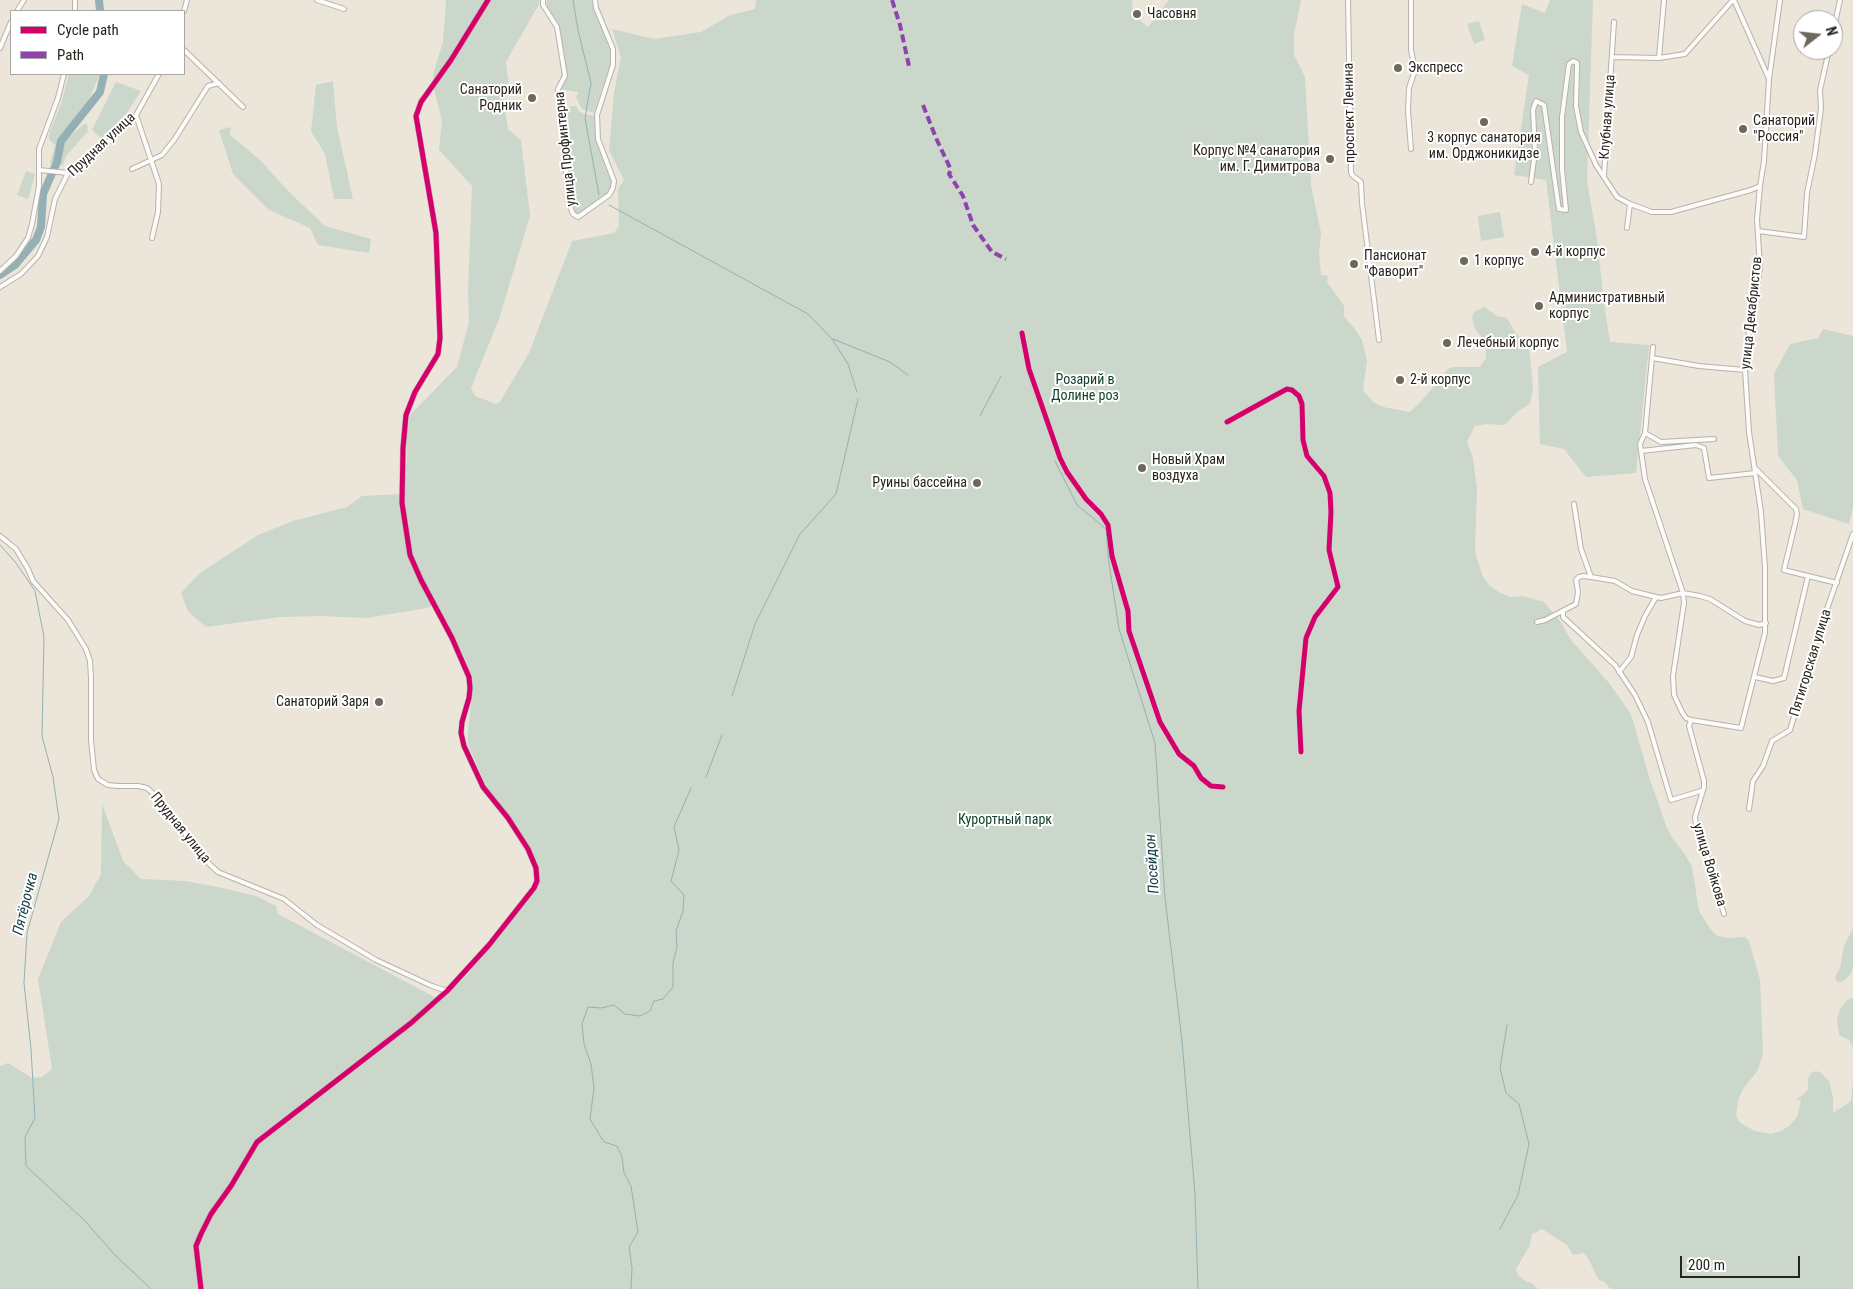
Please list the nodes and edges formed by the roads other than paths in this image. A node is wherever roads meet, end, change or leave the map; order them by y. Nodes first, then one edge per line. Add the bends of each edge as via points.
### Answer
1 (317, 0) edge
2 (488, 0) edge
3 (543, 0) edge
4 (595, 0) edge
5 (1348, 0) edge
6 (1411, 0) edge
7 (1664, 0) edge
8 (1734, 0) edge
9 (1780, 0) edge
10 (344, 9) dead end
11 (1614, 22) dead end
12 (10, 24) edge
13 (0, 48) edge
14 (185, 51) edge
15 (1612, 57) junction
16 (1659, 58) junction
17 (1827, 60) edge
18 (64, 75) edge
19 (158, 75) edge
20 (1769, 79) junction
21 (219, 83) junction
22 (243, 107) dead end
23 (136, 115) junction
24 (1411, 149) dead end
25 (152, 161) junction
26 (132, 169) dead end
27 (39, 170) junction
28 (68, 173) junction
29 (1604, 178) junction
30 (1531, 182) dead end
31 (1760, 186) junction
32 (1630, 204) junction
33 (1627, 228) dead end
34 (1758, 231) junction
35 (152, 238) dead end
36 (0, 271) edge
37 (0, 287) edge
38 (1379, 340) dead end
39 (1653, 347) dead end
40 (1652, 358) junction
41 (1745, 370) junction
42 (1644, 433) junction
43 (1714, 439) dead end
44 (1640, 452) junction
45 (1754, 468) junction
46 (1755, 473) junction
47 (1574, 504) dead end
48 (1853, 534) edge
49 (0, 536) edge
50 (1808, 576) junction
51 (1591, 577) junction
52 (1837, 583) junction
53 (1683, 593) junction
54 (1656, 597) junction
55 (1563, 612) junction
56 (1537, 622) dead end
57 (1766, 623) junction
58 (1620, 672) junction
59 (1755, 677) junction
60 (1691, 720) junction
61 (1701, 791) junction
62 (1749, 809) dead end
63 (1724, 914) dead end
64 (447, 991) junction
65 (202, 1289) edge

1 - 10 street
2 - 64 street via 421,102 416,116 436,233 440,338 438,354 415,392 406,415 402,503 412,561 469,677 469,698 461,733 464,746 483,787 528,849 538,875 534,888
3 - 4 street, улица Профинтерна via 557,27 565,76 558,89 569,204 578,218 609,195 614,181 598,139 596,115 613,65 613,50
5 - 38 street, проспект Ленина via 1351,172 1361,182
6 - 24 street via 1411,50 1415,70 1409,88
7 - 16 street
8 - 16 street via 1685,54
8 - 20 street
9 - 20 street, улица Декабристов
11 - 15 street, Клубная улица
12 - 13 street
14 - 21 street
15 - 16 street
15 - 29 street, Клубная улица
17 - 34 street via 1820,90 1821,108 1807,193 1804,237
18 - 27 street via 39,149
19 - 23 street, Прудная улица
20 - 31 street, улица Декабристов
21 - 22 street
21 - 25 street via 208,86 174,140 162,155
23 - 25 street
23 - 28 street, Прудная улица via 111,140
25 - 26 street
25 - 35 street via 160,193
27 - 28 street
27 - 36 street via 38,194 28,238
28 - 37 street, Прудная улица via 55,199 47,237 38,256 20,274
29 - 30 street via 1578,123 1578,68 1577,62 1573,61 1569,64 1562,117 1566,210 1558,203 1544,105 1536,101
29 - 32 street via 1617,197
31 - 32 street via 1671,212 1652,212
31 - 34 street, улица Декабристов
32 - 33 street
34 - 41 street, улица Декабристов via 1760,268
39 - 40 street
40 - 41 street
40 - 42 street
41 - 45 street, улица Декабристов
42 - 43 street via 1660,442
42 - 44 street
44 - 46 street via 1696,445 1704,448 1709,478
44 - 53 street via 1644,478
45 - 46 street, улица Декабристов
45 - 50 street via 1796,509 1784,570
46 - 57 street, улица Декабристов via 1761,512
47 - 51 street via 1581,549
48 - 52 street, Пятигорская улица
49 - 64 street, Прудная улица via 16,549 36,585 62,612 86,649 91,678 92,755 98,779 108,785 147,788 218,872 284,899 317,925 376,960
50 - 52 street
50 - 59 street via 1784,678 1773,681
51 - 54 street via 1615,581 1632,591
51 - 55 street via 1578,577 1576,604
52 - 62 street, Пятигорская улица via 1790,730 1772,741 1763,766 1753,780
53 - 54 street
53 - 57 street via 1710,599 1753,624
53 - 60 street via 1673,676 1674,695 1686,718
54 - 58 street via 1637,635 1631,657
55 - 56 street
55 - 58 street via 1563,617
57 - 59 street, улица Декабристов
58 - 61 street via 1648,722 1671,800
59 - 60 street, улица Декабристов via 1741,728
60 - 61 street, улица Войкова via 1689,726 1704,781
61 - 63 street, улица Войкова via 1694,817
64 - 65 street via 411,1023 257,1142 198,1240 197,1259

